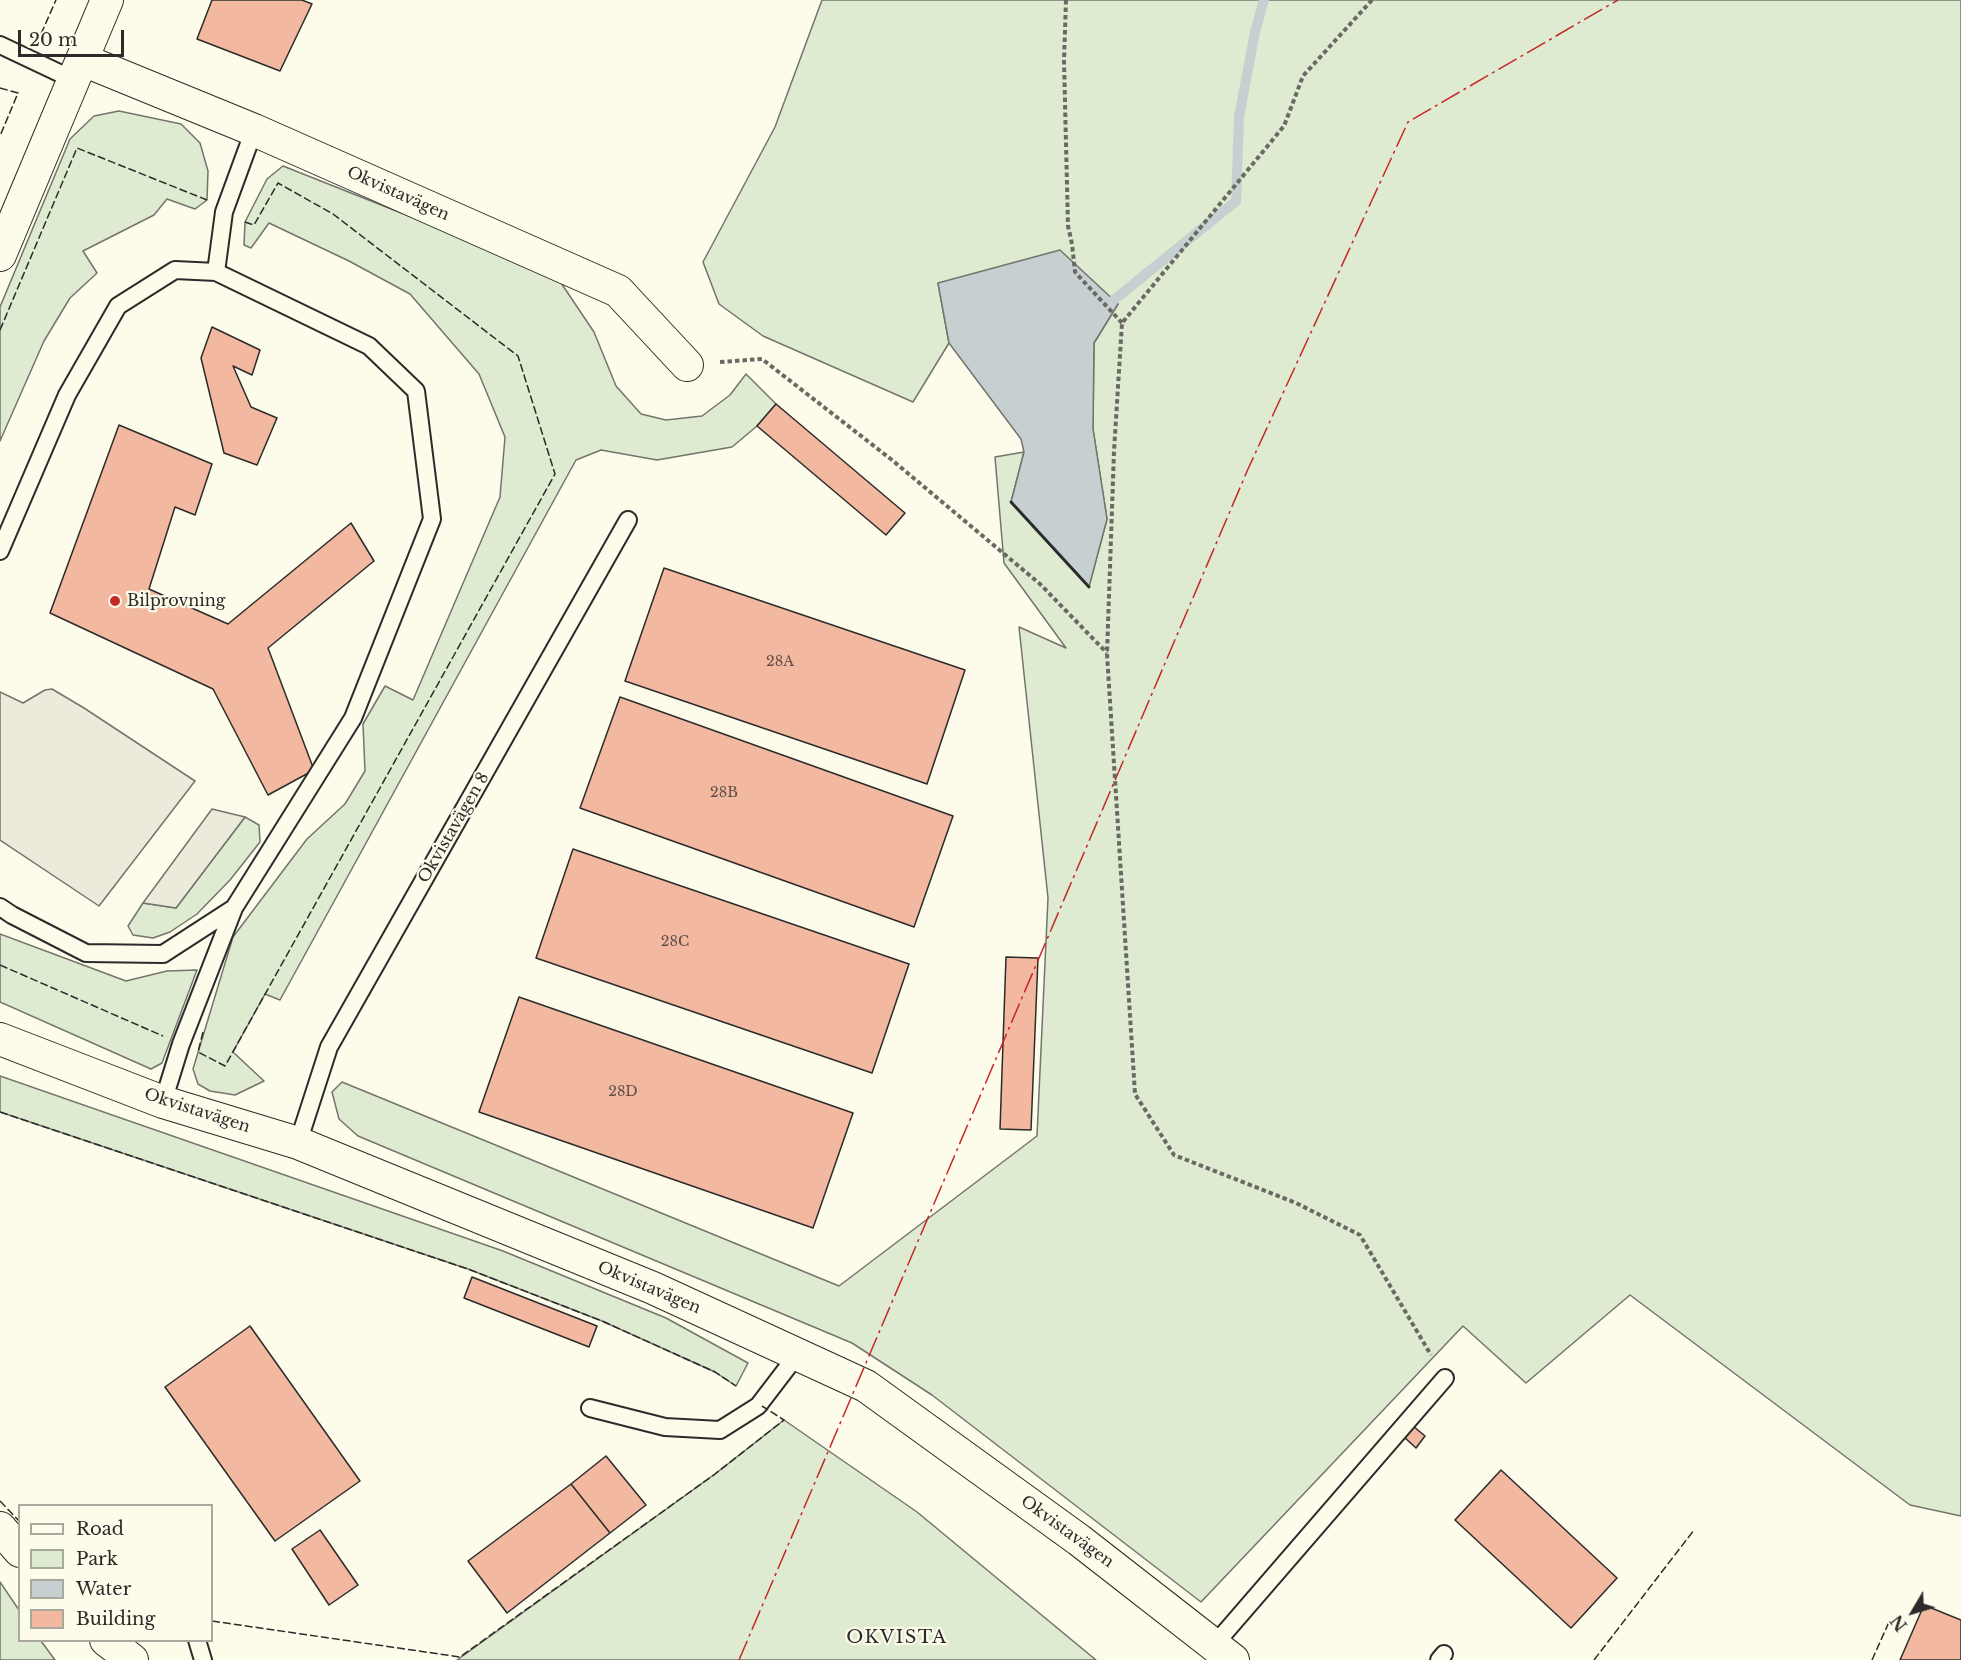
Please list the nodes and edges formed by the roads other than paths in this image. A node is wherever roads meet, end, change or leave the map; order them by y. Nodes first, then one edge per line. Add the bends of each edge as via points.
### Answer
1 (107, 0) edge
2 (0, 45) edge
3 (78, 70) junction
4 (254, 130) junction
5 (0, 255) edge
6 (216, 272) junction
7 (687, 365) road end
8 (628, 520) dead end
9 (0, 551) edge
10 (0, 907) edge
11 (234, 908) junction
12 (0, 1039) edge
13 (163, 1102) junction
14 (298, 1143) junction
15 (797, 1355) junction
16 (1444, 1378) road end
17 (590, 1408) dead end
18 (0, 1528) edge
19 (18, 1549) edge
20 (107, 1642) edge
21 (197, 1642) edge
22 (1224, 1652) edge
23 (132, 1660) edge
24 (203, 1660) edge

1 - 3 street
2 - 3 lane
3 - 4 street, Okvistavägen
3 - 5 street
4 - 6 lane via 224,212
4 - 7 street, Okvistavägen via 618,291
6 - 9 lane via 174,270 118,306 68,395
6 - 11 lane via 369,346 416,391 432,519 353,718
8 - 14 lane, Okvistavägen 8 via 329,1047
10 - 11 lane via 86,952 164,954
11 - 13 lane via 181,1044
12 - 13 street, Okvistavägen
13 - 14 street, Okvistavägen
14 - 15 street, Okvistavägen via 653,1288
15 - 17 lane via 758,1406 720,1430 665,1427
15 - 22 street, Okvistavägen via 866,1386 1079,1540
16 - 22 lane
18 - 19 street
20 - 23 street
21 - 24 lane

